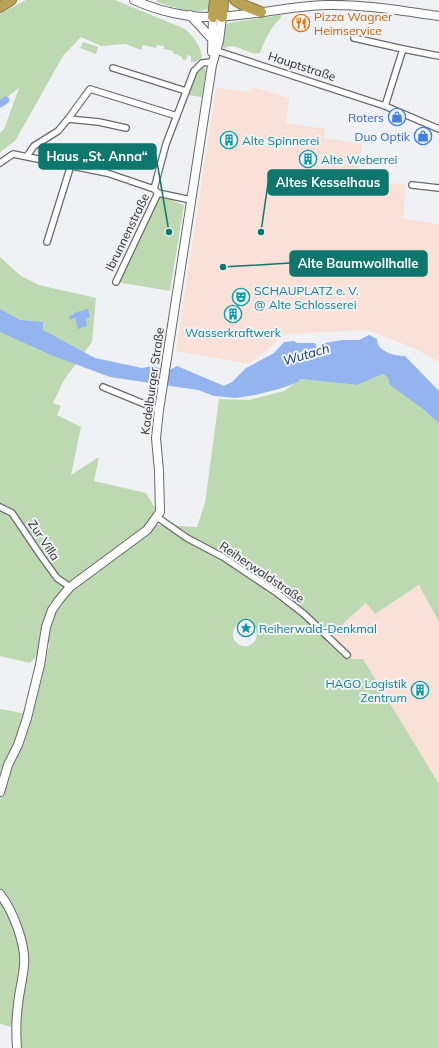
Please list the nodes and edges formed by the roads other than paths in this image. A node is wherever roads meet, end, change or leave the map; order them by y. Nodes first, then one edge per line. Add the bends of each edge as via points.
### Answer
1 (11, 0) edge
2 (134, 0) edge
3 (215, 0) edge
4 (223, 0) edge
5 (235, 0) edge
6 (363, 4) edge
7 (0, 7) edge
8 (261, 12) junction
9 (190, 15) junction
10 (439, 16) edge
11 (218, 17) junction
12 (354, 38) dead end
13 (212, 39) junction
14 (403, 49) junction
15 (214, 50) junction
16 (439, 56) edge
17 (212, 62) junction
18 (113, 68) dead end
19 (186, 91) junction
20 (385, 106) junction
21 (177, 116) junction
22 (68, 119) junction
23 (126, 128) dead end
24 (439, 129) edge
25 (27, 156) junction
26 (0, 163) edge
27 (71, 165) junction
28 (412, 186) dead end
29 (439, 188) edge
30 (156, 191) junction
31 (191, 200) junction
32 (48, 242) dead end
33 (116, 282) dead end
34 (103, 387) dead end
35 (159, 410) junction
36 (0, 507) edge
37 (157, 517) junction
38 (70, 587) junction
39 (347, 654) dead end
40 (0, 792) edge
41 (0, 894) edge
42 (17, 1048) edge

1 - 7 highway
2 - 9 main road
3 - 11 highway
4 - 11 highway
5 - 8 highway
6 - 8 main road
6 - 10 main road
8 - 11 main road
9 - 11 main road
9 - 13 main road
11 - 13 main road, Kadelburger Straße
11 - 15 main road, Kadelburger Straße via 220,32
12 - 14 street
13 - 15 main road, Kadelburger Straße
14 - 16 street
14 - 20 street
15 - 17 main road, Kadelburger Straße
15 - 20 street, Hauptstraße
17 - 19 street, Ibrunnenstraße via 197,66
17 - 31 main road, Kadelburger Straße
18 - 19 street
19 - 21 street, Ibrunnenstraße
20 - 24 street, Hauptstraße
21 - 22 street via 90,89
21 - 30 street, Ibrunnenstraße via 166,144
22 - 23 street
22 - 25 street via 58,131 34,146
25 - 26 street via 13,154
25 - 27 street
27 - 30 street via 107,173
27 - 32 street
28 - 29 street
30 - 31 street
30 - 33 street, Ibrunnenstraße
31 - 35 main road, Kadelburger Straße
34 - 35 street
35 - 37 main road, Kadelburger Straße via 156,438 160,512
36 - 38 street, Zur Villa via 12,513 57,578
37 - 38 main road via 147,530
37 - 39 street, Reiherwaldstraße via 277,593
38 - 40 main road via 52,610 46,627 32,703
41 - 42 main road via 12,915 23,952

